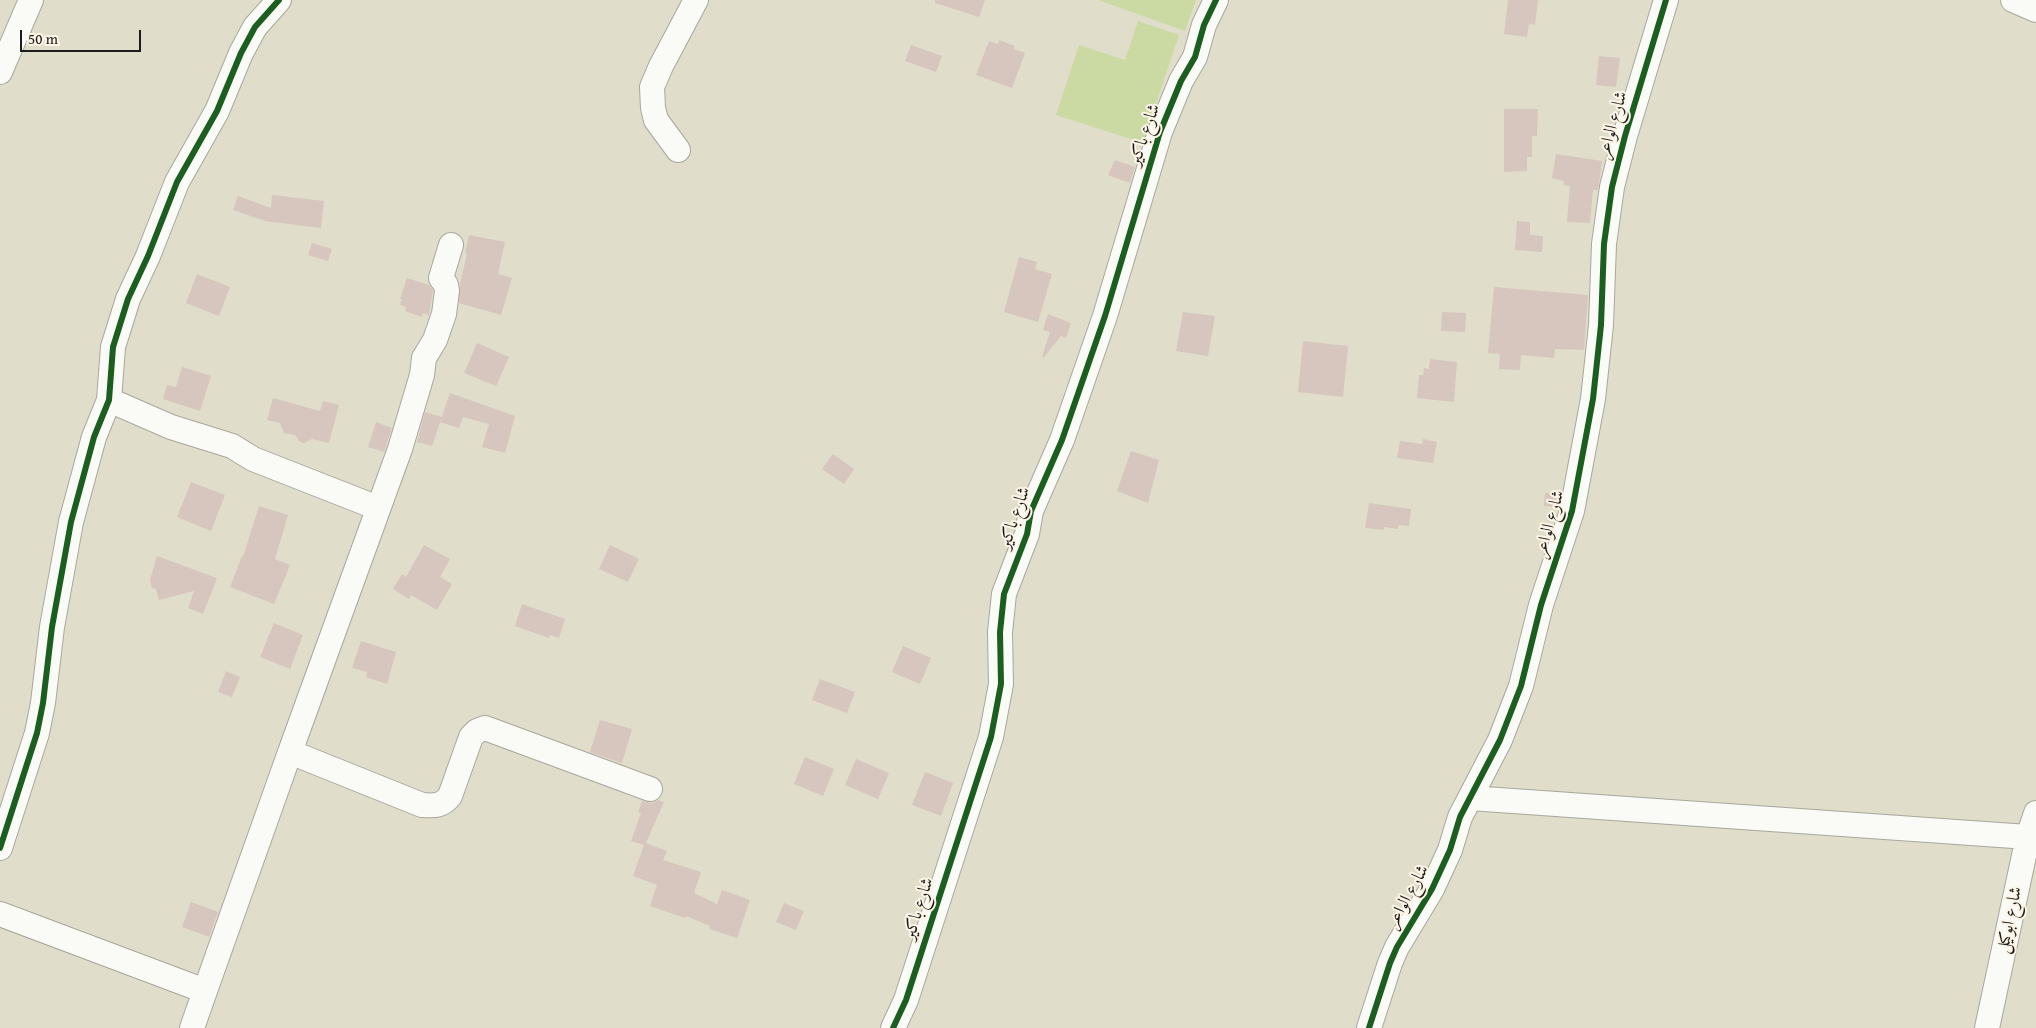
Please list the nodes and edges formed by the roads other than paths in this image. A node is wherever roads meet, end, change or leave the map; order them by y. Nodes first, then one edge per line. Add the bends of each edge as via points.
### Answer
1 (31, 0) edge
2 (279, 0) edge
3 (696, 0) edge
4 (1216, 0) edge
5 (1666, 0) edge
6 (2013, 0) edge
7 (2036, 10) edge
8 (0, 72) edge
9 (678, 150) dead end
10 (451, 245) dead end
11 (109, 400) junction
12 (378, 508) junction
13 (290, 752) junction
14 (650, 789) dead end
15 (1470, 798) junction
16 (2036, 813) edge
17 (2028, 837) junction
18 (0, 848) edge
19 (0, 914) edge
20 (206, 991) junction
21 (192, 1028) edge
22 (893, 1028) edge
23 (1370, 1028) edge
24 (1987, 1028) edge

1 - 8 street
2 - 11 street via 241,52 217,111 177,182 128,299 113,348
3 - 9 street via 652,87 656,120
4 - 22 street, شارع باكير via 1204,25 1195,57 1181,81 1160,132 1105,316 1062,440 1031,511 1027,534 1004,594 1000,632 1001,684 991,737 906,1000
5 - 15 street, شارع الواعر via 1612,187 1604,244 1601,325 1594,390 1572,511 1541,605 1521,686 1500,740
6 - 7 street
10 - 12 street via 441,278 447,292 444,314 435,340 424,358 400,449
11 - 12 street via 171,427 232,446 253,459
11 - 18 street via 94,437 71,522 37,733
12 - 13 street
13 - 14 street via 422,806 435,806 444,804 450,796 471,737 485,728
13 - 20 street
15 - 17 street
15 - 23 street, شارع الواعر via 1432,889 1390,963
16 - 17 street, شارع ابوكيل
17 - 24 street, شارع ابوكيل
19 - 20 street
20 - 21 street

